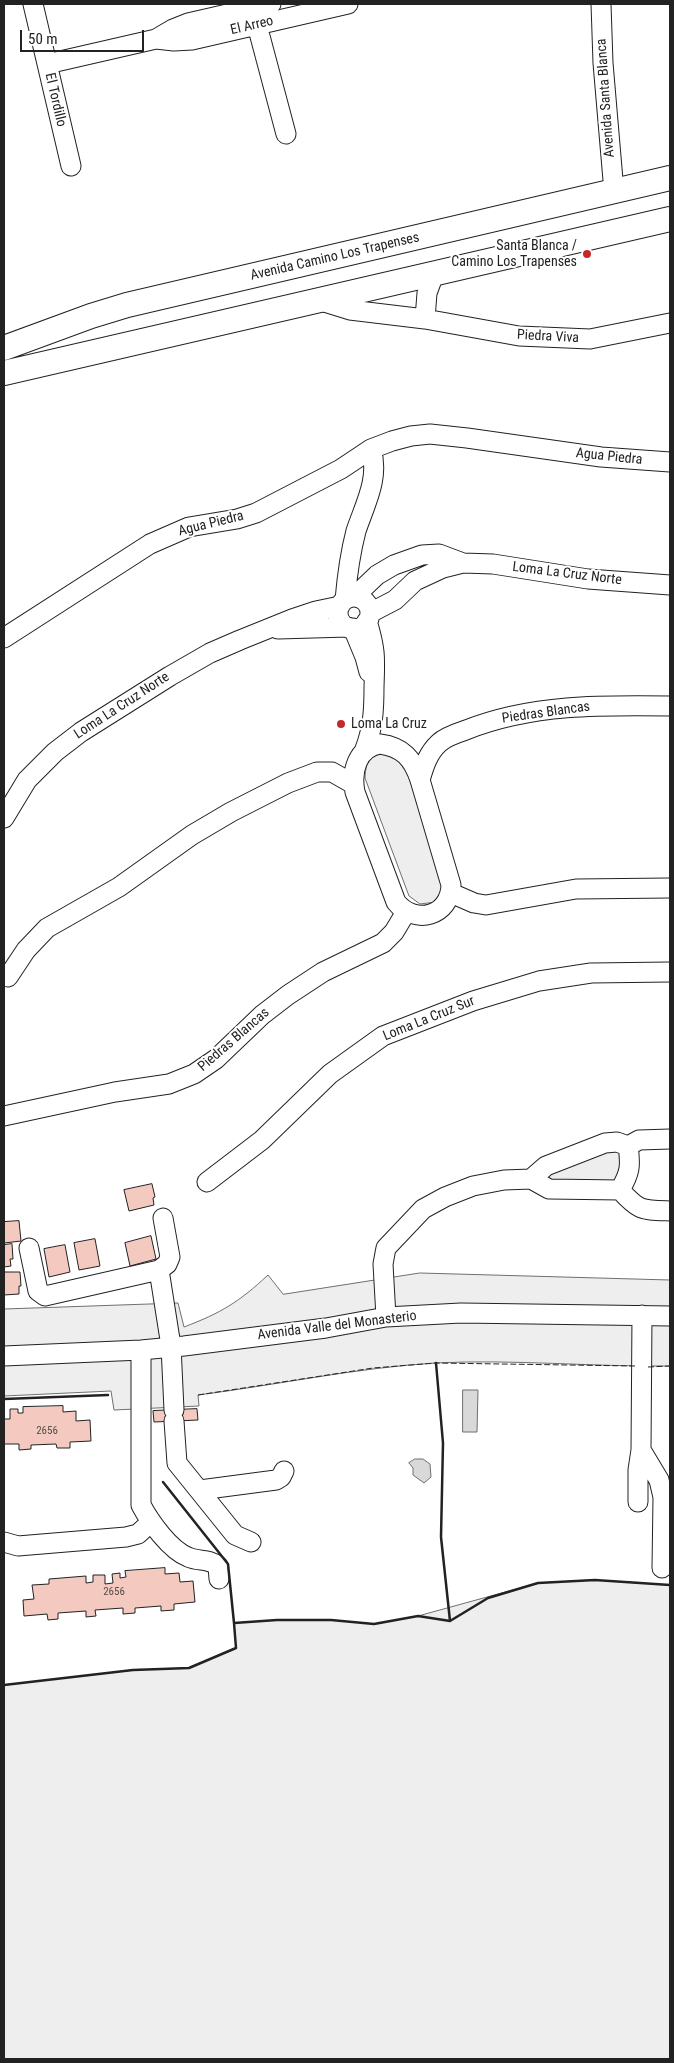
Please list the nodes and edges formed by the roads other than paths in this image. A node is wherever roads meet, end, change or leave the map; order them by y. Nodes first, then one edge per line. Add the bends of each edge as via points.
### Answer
1 (33, 4) edge
2 (271, 4) edge
3 (348, 4) edge
4 (601, 4) edge
5 (257, 25) junction
6 (156, 39) junction
7 (47, 64) junction
8 (286, 134) dead end
9 (71, 166) dead end
10 (670, 178) edge
11 (614, 192) junction
12 (670, 219) edge
13 (434, 274) junction
14 (179, 293) junction
15 (321, 301) junction
16 (425, 319) junction
17 (670, 323) edge
18 (187, 331) junction
19 (4, 348) edge
20 (4, 373) edge
21 (370, 449) junction
22 (670, 462) edge
23 (463, 563) junction
24 (670, 585) edge
25 (346, 601) junction
26 (360, 622) junction
27 (269, 629) junction
28 (4, 638) edge
29 (670, 706) edge
30 (375, 709) junction
31 (440, 741) junction
32 (395, 747) junction
33 (363, 752) junction
34 (316, 772) junction
35 (420, 780) junction
36 (353, 784) junction
37 (4, 818) edge
38 (670, 888) edge
39 (451, 893) junction
40 (406, 912) junction
41 (670, 972) edge
42 (8, 977) dead end
43 (4, 1116) edge
44 (670, 1139) edge
45 (628, 1146) junction
46 (531, 1178) junction
47 (207, 1182) dead end
48 (620, 1190) junction
49 (670, 1211) edge
50 (163, 1218) dead end
51 (29, 1248) dead end
52 (159, 1270) junction
53 (642, 1315) junction
54 (670, 1316) edge
55 (386, 1318) junction
56 (171, 1346) junction
57 (141, 1350) junction
58 (4, 1356) edge
59 (641, 1450) junction
60 (284, 1471) dead end
61 (200, 1490) junction
62 (638, 1502) dead end
63 (151, 1522) junction
64 (4, 1542) edge
65 (251, 1542) dead end
66 (662, 1568) dead end
67 (219, 1579) dead end

1 - 7 street, El Tordillo
2 - 6 street, El Arreo via 188,23
3 - 5 street, El Arreo
4 - 11 street, Avenida Santa Blanca
5 - 6 street, El Arreo via 183,41
5 - 8 street
6 - 7 street, El Arreo
7 - 9 street, El Tordillo
10 - 11 main road, Avenida Camino Los Trapenses
11 - 14 main road, Avenida Camino Los Trapenses
12 - 13 main road
13 - 15 main road
13 - 16 street via 427,293
14 - 18 main road via 189,309
14 - 19 main road, Avenida Camino Los Trapenses via 91,316
15 - 16 street, Piedra Viva via 350,310
15 - 18 main road
16 - 17 street, Piedra Viva via 519,336 590,339
18 - 20 main road
21 - 22 street, Agua Piedra via 411,436 430,434 601,458
21 - 25 street via 374,475 349,561
21 - 28 street, Agua Piedra via 341,469 256,513 189,526 150,544
23 - 24 street, Loma La Cruz Norte via 493,564 588,579
23 - 25 street, Loma La Cruz Norte via 439,554 408,559 377,576
23 - 26 street, Loma La Cruz Norte via 415,581 394,600
25 - 26 street via 340,620
25 - 26 street via 363,600 369,608
25 - 27 street, Loma La Cruz Norte
26 - 27 street, Loma La Cruz Norte
26 - 30 street via 374,686
27 - 37 street, Loma La Cruz Norte via 189,664 68,742 40,765
29 - 31 street, Piedras Blancas via 542,710 495,720
30 - 32 street
30 - 33 street
31 - 32 street, Piedras Blancas via 429,745
31 - 35 street via 427,757
32 - 33 street via 374,745
32 - 35 street via 412,762
33 - 34 street
33 - 36 street via 355,767
34 - 36 street via 332,772
34 - 42 street via 231,812 192,835 119,887 47,928 26,950
35 - 39 street via 450,878
36 - 40 street via 396,902
38 - 39 street via 576,889 486,905
39 - 40 street via 445,906 437,911 422,915
40 - 43 street, Piedras Blancas via 383,943 337,964 294,991 262,1015 216,1059 194,1074 169,1084
41 - 47 street, Loma La Cruz Sur via 590,973 539,981 473,1001 383,1036 330,1074 262,1140
44 - 45 street via 639,1140
45 - 46 street via 617,1142 605,1144 546,1166
45 - 48 street via 631,1163
46 - 48 street via 549,1189
46 - 55 street via 474,1186 423,1209 386,1248 383,1264
48 - 49 street via 634,1206 644,1210
50 - 52 street via 170,1257
51 - 52 street via 38,1291 45,1296
52 - 56 street
53 - 54 street, Avenida Valle del Monasterio
53 - 55 street, Avenida Valle del Monasterio via 461,1313
53 - 59 street
55 - 56 street, Avenida Valle del Monasterio
56 - 57 street, Avenida Valle del Monasterio
56 - 61 street via 177,1463
57 - 58 street, Avenida Valle del Monasterio
57 - 63 street via 141,1505
59 - 62 street
59 - 66 street via 658,1480 663,1497
60 - 61 street via 276,1480
61 - 65 street via 235,1534
63 - 64 street via 138,1534 126,1537 18,1546
63 - 67 street via 182,1554 212,1561 218,1566

